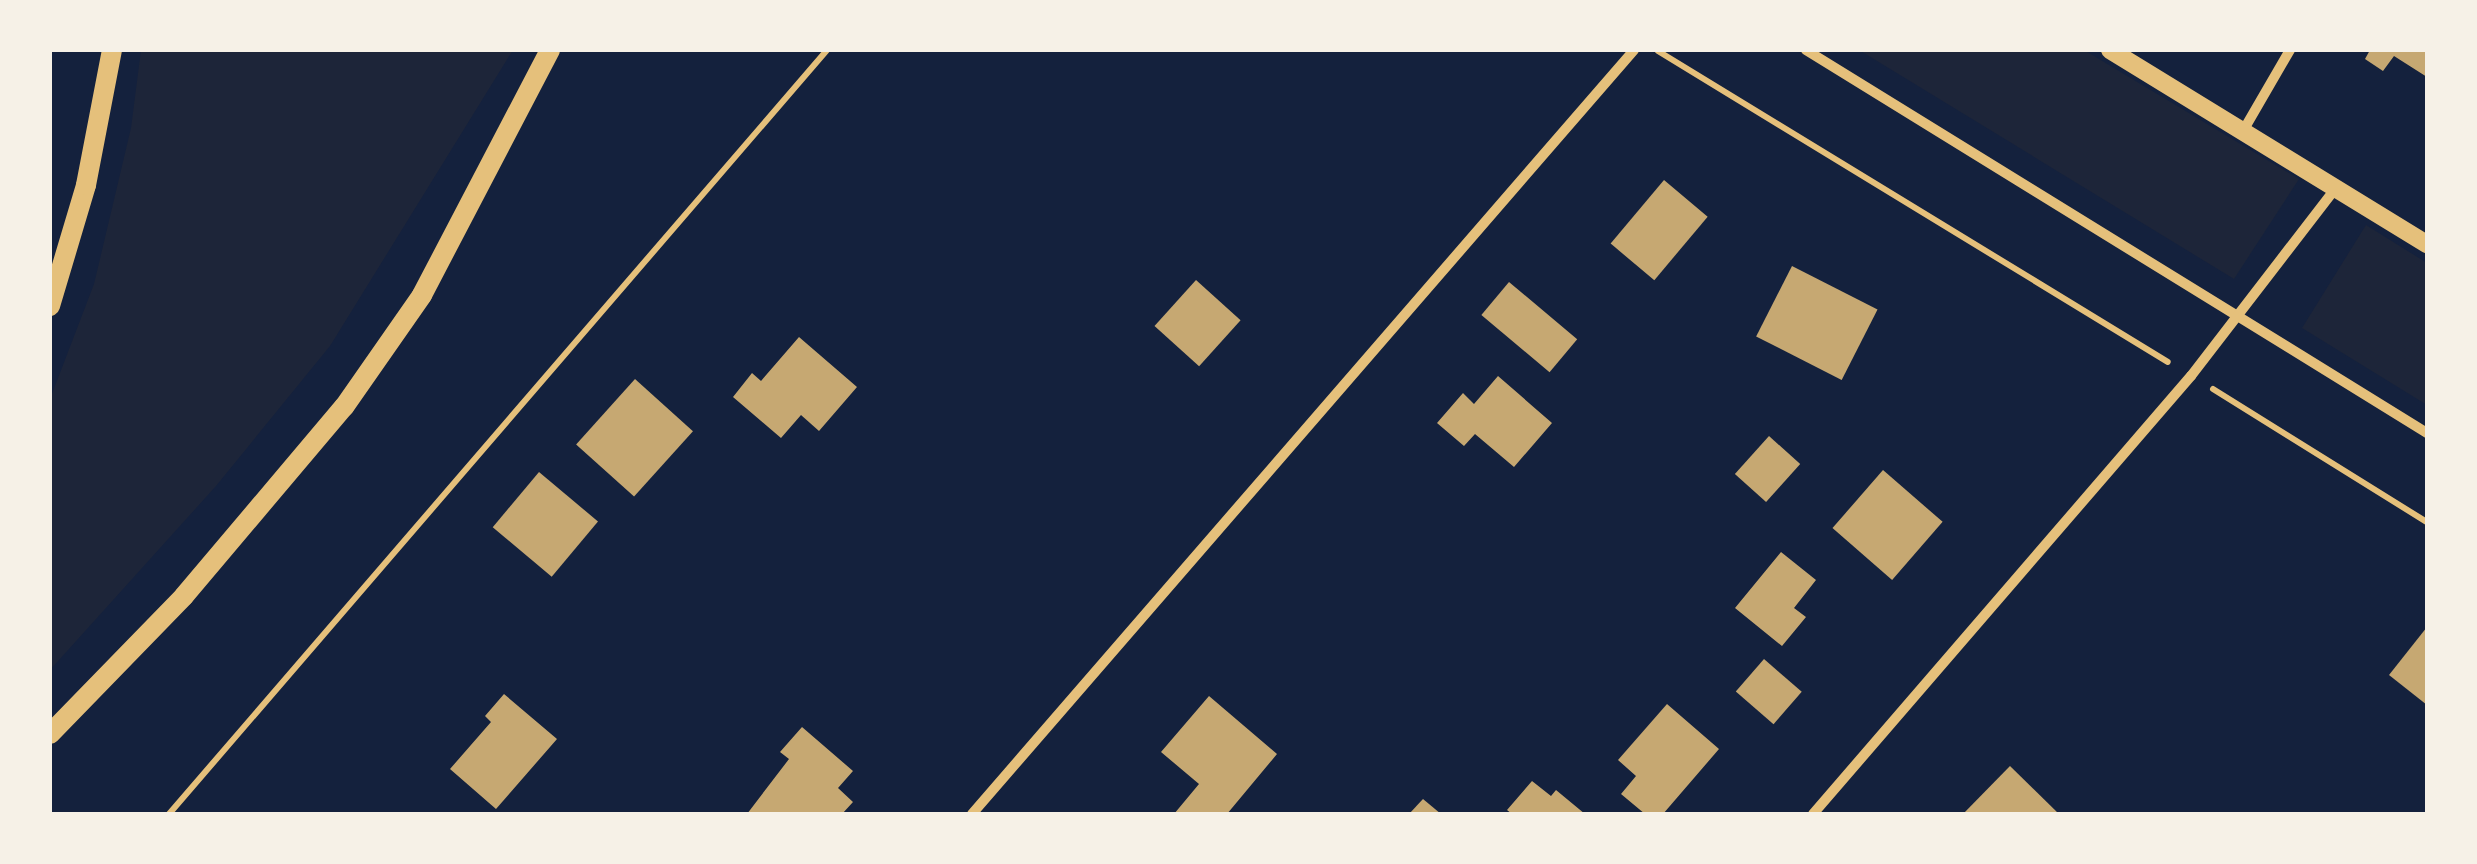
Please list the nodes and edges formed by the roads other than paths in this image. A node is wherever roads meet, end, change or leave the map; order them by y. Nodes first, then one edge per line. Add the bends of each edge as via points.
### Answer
1 (112, 50) edge
2 (550, 50) edge
3 (1634, 50) edge
4 (1806, 50) edge
5 (2110, 50) edge
6 (2290, 50) edge
7 (2243, 131) junction
8 (2336, 188) junction
9 (2427, 244) edge
10 (50, 306) edge
11 (2238, 317) junction
12 (2427, 434) edge
13 (50, 734) edge
14 (972, 814) edge
15 (1814, 814) edge

1 - 10 main road via 86,185
2 - 13 main road via 422,295 354,394 184,596
3 - 14 street
4 - 11 street
5 - 7 street
6 - 7 street
7 - 8 street
8 - 9 street
8 - 11 street
11 - 12 street
11 - 15 street

